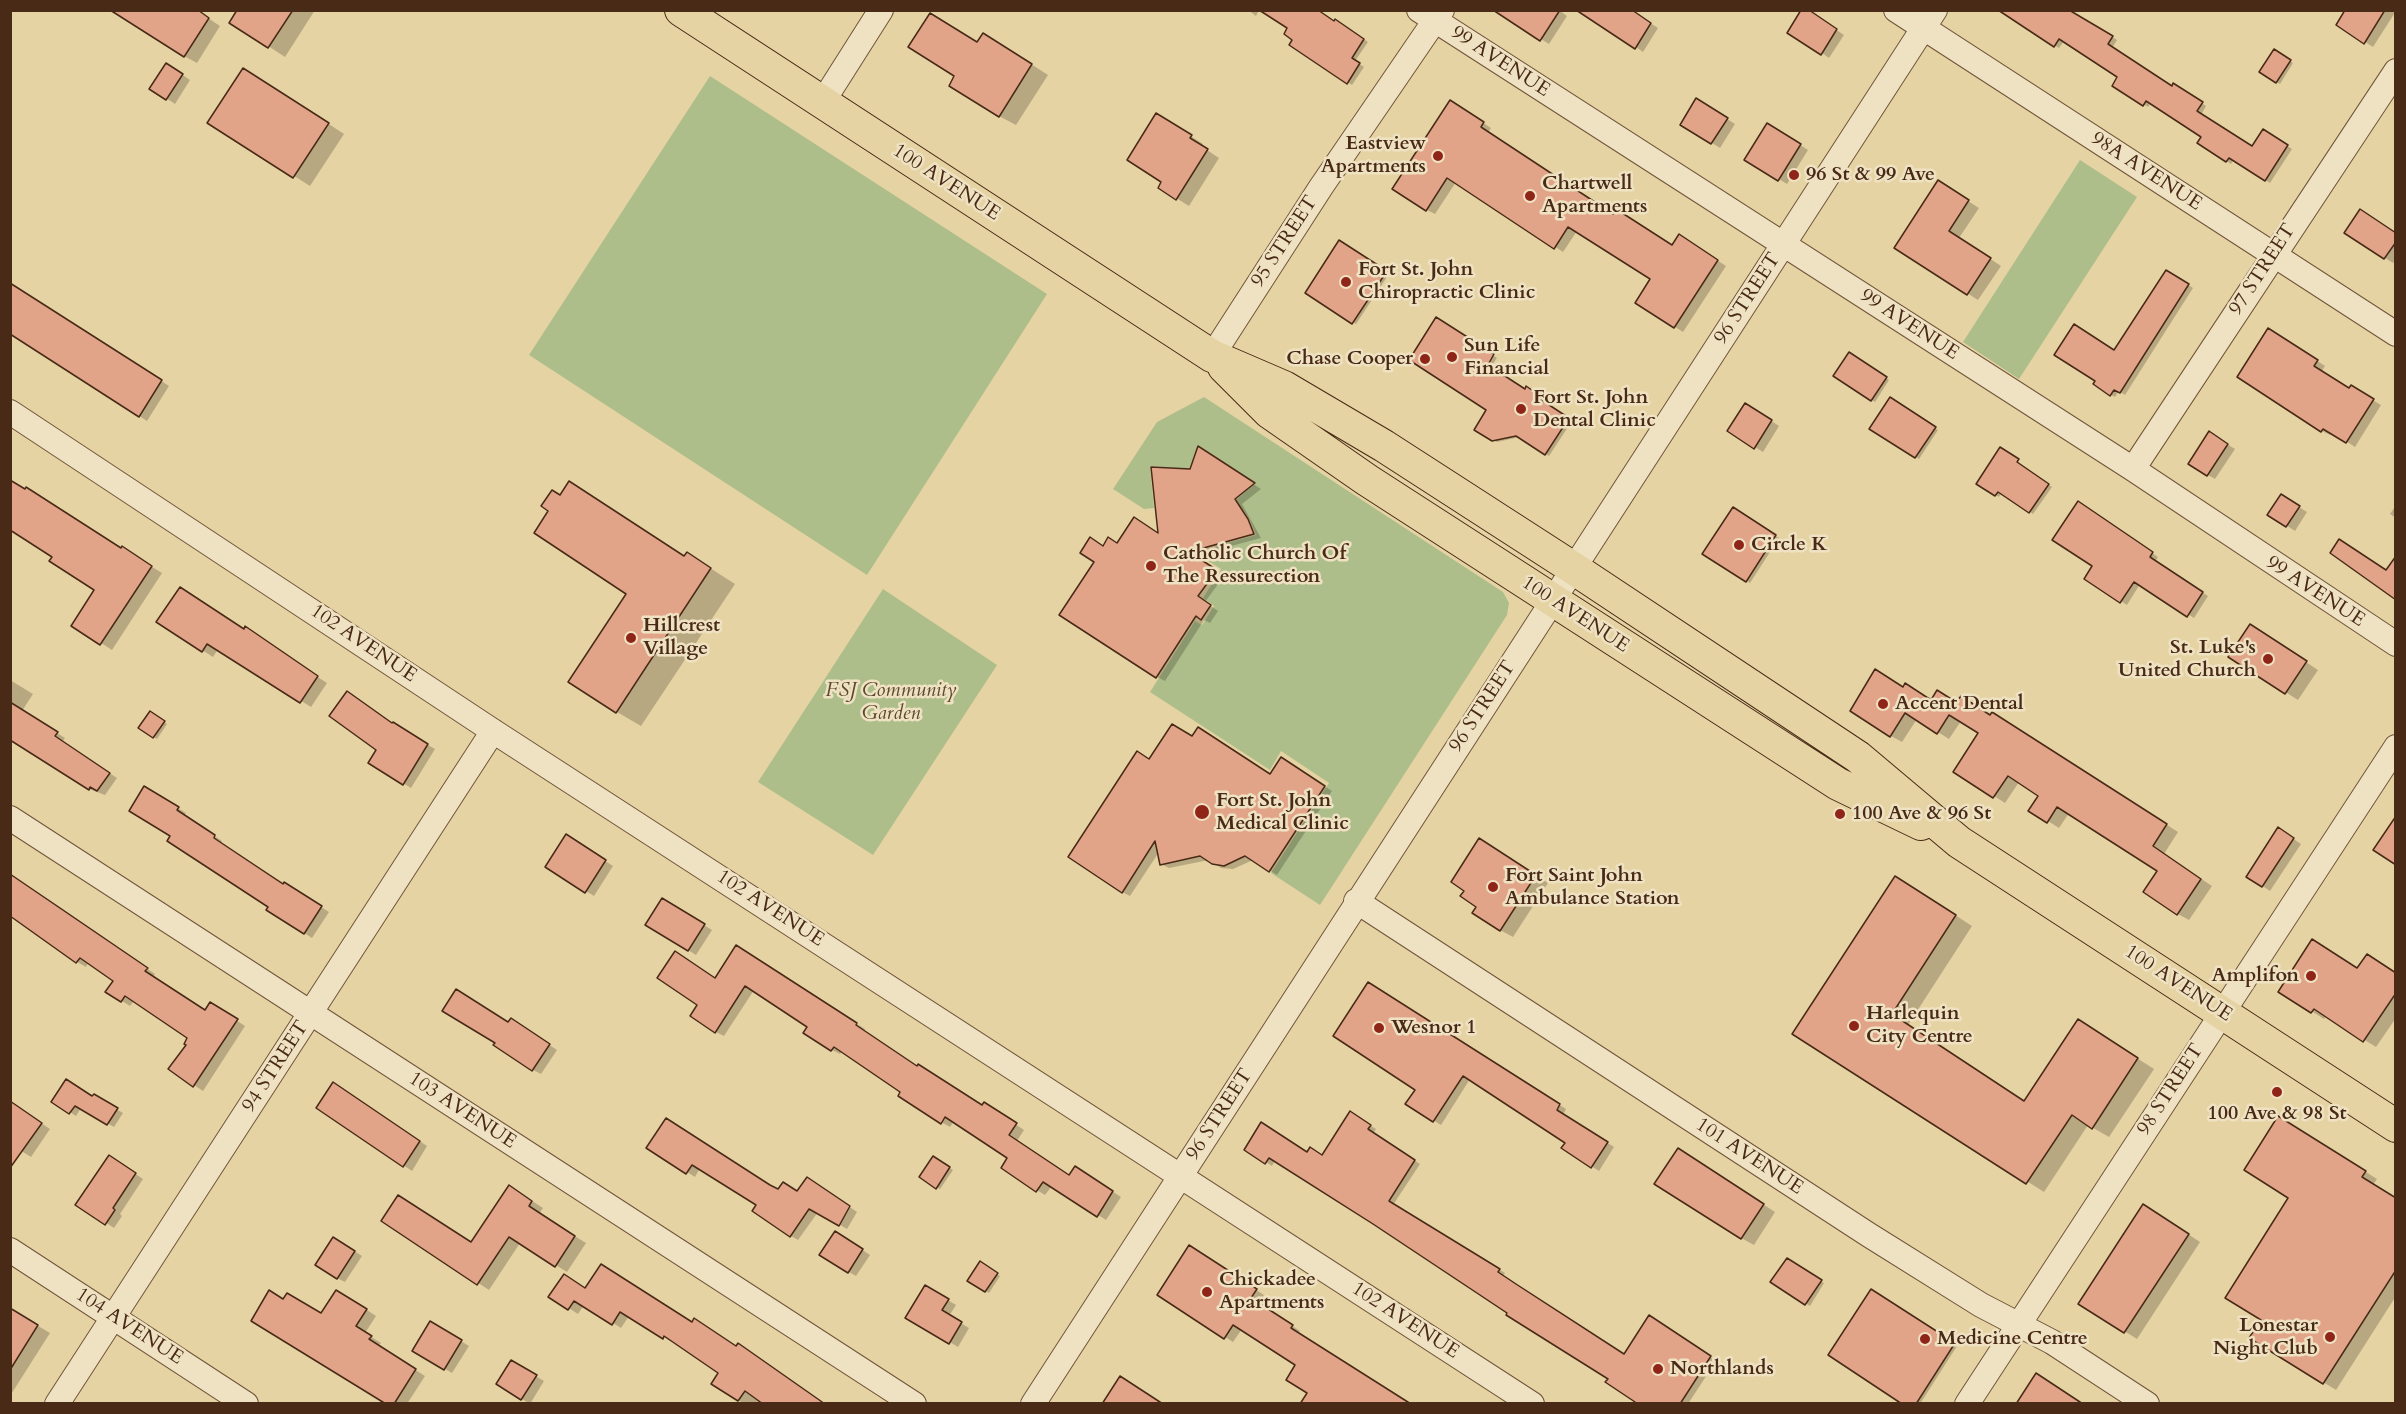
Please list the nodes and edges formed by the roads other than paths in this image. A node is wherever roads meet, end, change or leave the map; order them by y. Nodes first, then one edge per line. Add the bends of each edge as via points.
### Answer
1 (681, 10) edge
2 (881, 10) edge
3 (1896, 10) edge
4 (1432, 14) edge
5 (1929, 19) edge
6 (2396, 71) edge
7 (822, 103) junction
8 (1783, 245) junction
9 (2273, 255) junction
10 (2396, 334) edge
11 (1212, 356) junction
12 (10, 412) edge
13 (2133, 470) junction
14 (1573, 568) junction
15 (1552, 600) junction
16 (2396, 644) edge
17 (493, 730) junction
18 (2396, 747) edge
19 (10, 818) edge
20 (1959, 842) junction
21 (1356, 901) junction
22 (2221, 1012) junction
23 (311, 1013) junction
24 (2396, 1126) edge
25 (1181, 1176) junction
26 (10, 1250) edge
27 (113, 1317) junction
28 (2019, 1324) junction
29 (57, 1404) edge
30 (246, 1404) edge
31 (914, 1404) edge
32 (1033, 1404) edge
33 (1532, 1404) edge
34 (1967, 1404) edge
35 (2147, 1404) edge

1 - 7 main road, 100 AVENUE
2 - 7 street
3 - 5 street, 98A AVENUE
4 - 8 street, 99 AVENUE
4 - 11 street, 95 STREET
5 - 8 street, 96 STREET
5 - 9 street, 98A AVENUE
6 - 9 street, 97 STREET
7 - 11 main road, 100 AVENUE
8 - 13 street, 99 AVENUE
8 - 14 street, 96 STREET
9 - 10 street, 98A AVENUE
9 - 13 street, 97 STREET
11 - 14 main road, 100 AVENUE via 1284,387
11 - 15 main road, 100 AVENUE via 1269,412
12 - 17 street, 102 AVENUE
13 - 16 street, 99 AVENUE
14 - 15 street, 96 STREET
14 - 20 main road, 100 AVENUE via 1858,757
15 - 20 main road, 100 AVENUE via 1838,784
15 - 21 street, 96 STREET
17 - 23 street, 94 STREET
17 - 25 street, 102 AVENUE
18 - 22 street, 98 STREET
19 - 23 street, 103 AVENUE
20 - 22 main road, 100 AVENUE
21 - 25 street, 96 STREET
21 - 28 street, 101 AVENUE via 1869,1235 1981,1305
22 - 24 main road, 100 AVENUE
22 - 28 street, 98 STREET
23 - 27 street, 94 STREET
23 - 31 street, 103 AVENUE
25 - 32 street, 96 STREET
25 - 33 street, 102 AVENUE
26 - 27 street, 104 AVENUE
27 - 29 street, 94 STREET
27 - 30 street, 104 AVENUE
28 - 34 street, 98 STREET
28 - 35 street, 101 AVENUE

